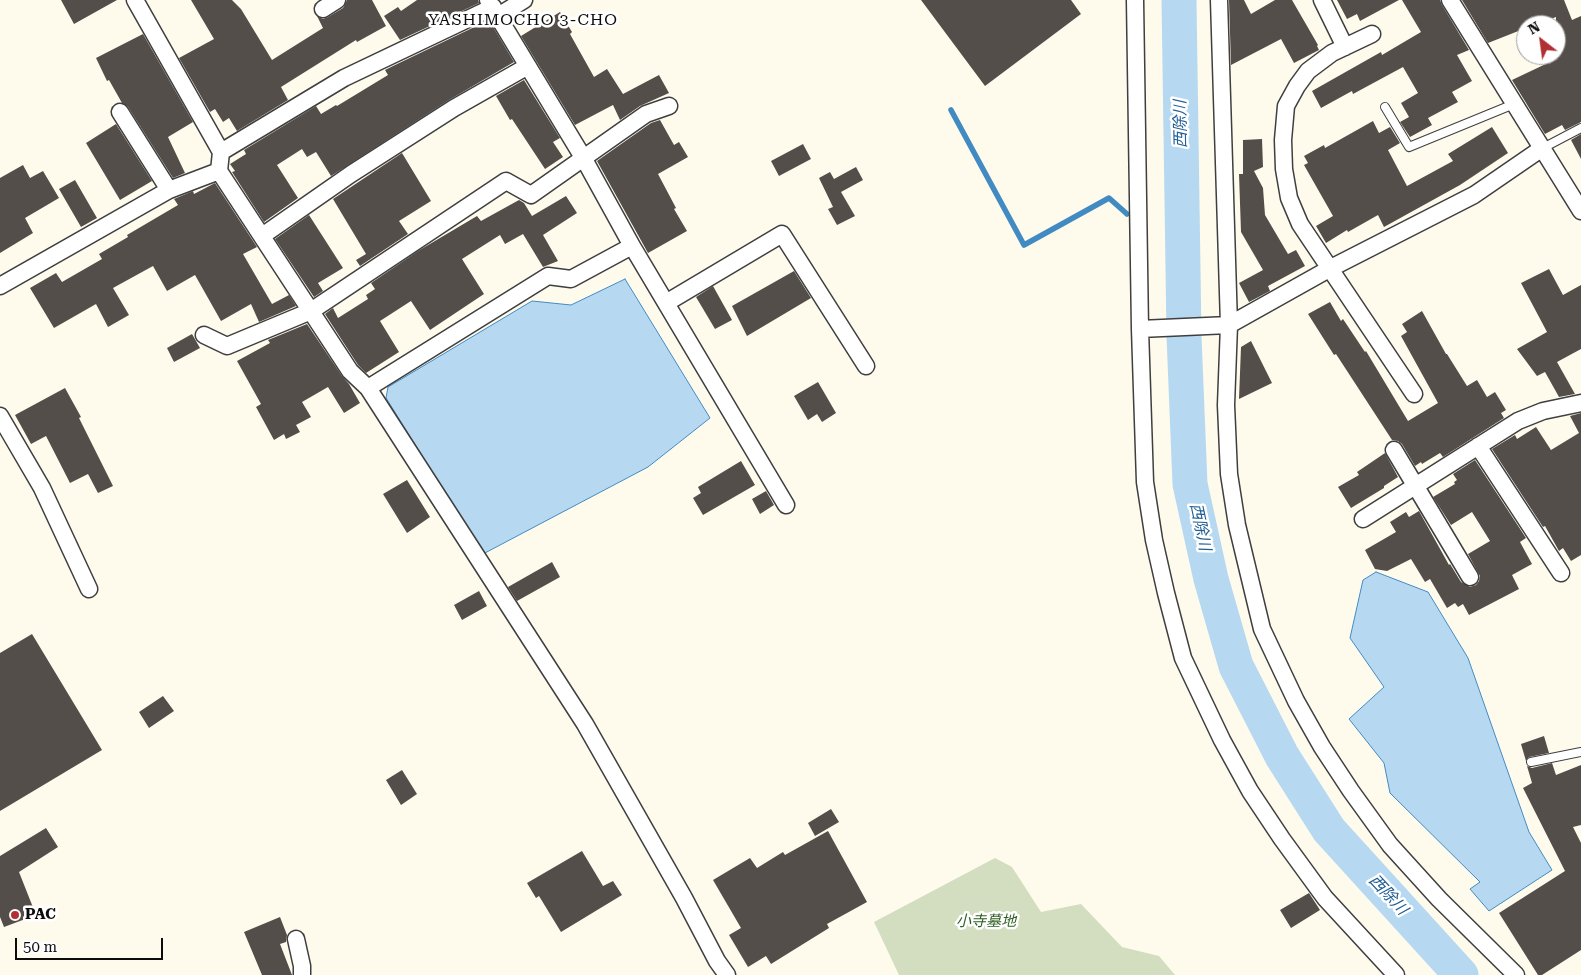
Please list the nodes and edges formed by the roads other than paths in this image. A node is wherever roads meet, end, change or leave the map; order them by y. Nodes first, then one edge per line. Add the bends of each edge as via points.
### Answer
1 (135, 0) edge
2 (337, 0) edge
3 (524, 0) edge
4 (1135, 0) edge
5 (1219, 0) edge
6 (1322, 0) edge
7 (1450, 0) edge
8 (493, 8) edge
9 (323, 9) dead end
10 (1372, 34) dead end
11 (1345, 47) junction
12 (528, 66) junction
13 (1514, 104) junction
14 (669, 106) dead end
15 (1385, 107) dead end
16 (120, 112) dead end
17 (1581, 128) edge
18 (1541, 149) junction
19 (221, 152) junction
20 (584, 159) junction
21 (219, 172) junction
22 (169, 190) junction
23 (1581, 211) edge
24 (262, 236) junction
25 (632, 246) junction
26 (1329, 269) junction
27 (0, 286) edge
28 (666, 303) junction
29 (311, 311) junction
30 (1224, 326) junction
31 (1147, 329) junction
32 (204, 335) dead end
33 (866, 366) dead end
34 (368, 388) junction
35 (1414, 394) dead end
36 (1581, 403) edge
37 (0, 416) edge
38 (1478, 446) junction
39 (1394, 450) dead end
40 (1417, 486) junction
41 (786, 505) dead end
42 (1364, 519) dead end
43 (1560, 573) dead end
44 (1470, 577) dead end
45 (89, 589) dead end
46 (1581, 752) edge
47 (1531, 762) dead end
48 (296, 939) dead end
49 (302, 975) edge
50 (727, 975) edge
51 (1396, 975) edge
52 (1516, 975) edge

1 - 19 street
2 - 9 street
3 - 8 street
4 - 31 street
5 - 30 street
6 - 11 street
7 - 13 street
8 - 12 street
8 - 19 street via 344,78
10 - 11 street
11 - 26 street via 1308,71 1297,86 1286,106 1283,140 1289,198 1300,224
12 - 20 street
12 - 24 street via 454,108
13 - 15 lane via 1409,147
13 - 18 street
14 - 20 street via 646,114
16 - 22 street
17 - 18 lane
18 - 23 street
18 - 26 street via 1474,195
19 - 21 street
20 - 25 street
20 - 29 street via 531,195 506,181
21 - 22 street
21 - 24 street
22 - 27 street
24 - 29 street
25 - 28 street
25 - 34 street via 571,279 548,276
26 - 30 street
26 - 35 street
28 - 33 street via 782,234
28 - 41 street
29 - 32 street via 227,346
29 - 34 street via 350,372
30 - 31 street
30 - 52 street via 1229,474 1236,525 1262,629 1322,747 1390,845
31 - 51 street via 1145,482 1154,540 1183,658 1222,740 1282,839 1325,898
34 - 50 street via 585,724 716,961
36 - 38 street via 1543,411 1518,421
37 - 45 street via 42,488
38 - 40 street
38 - 43 street
39 - 40 street
40 - 42 street
40 - 44 street
46 - 47 lane
48 - 49 street

